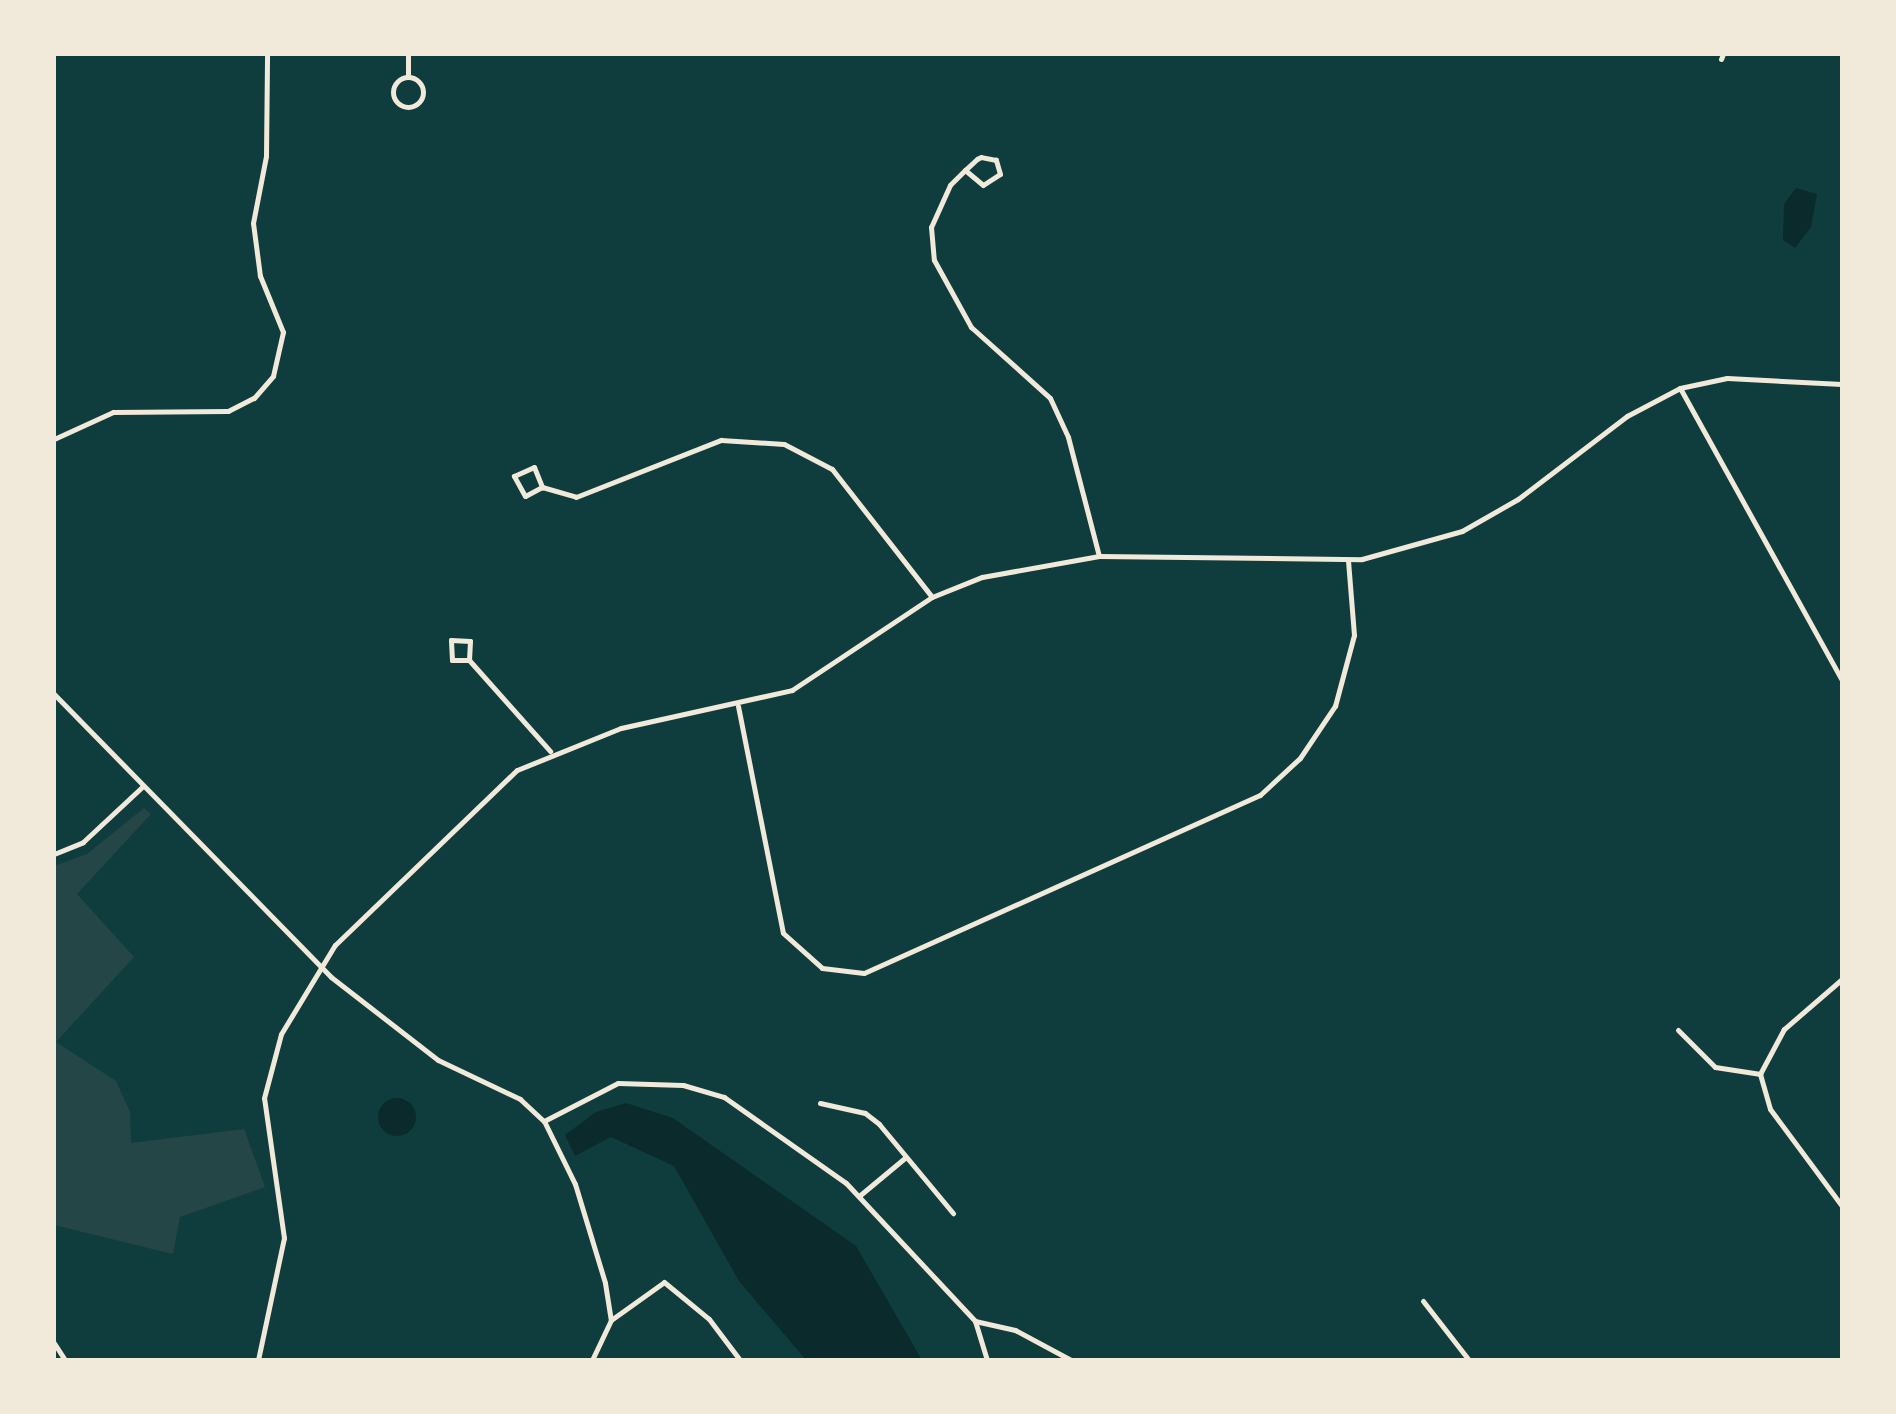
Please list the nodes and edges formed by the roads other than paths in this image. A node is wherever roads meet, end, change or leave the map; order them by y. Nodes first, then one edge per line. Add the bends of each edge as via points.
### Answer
1 (267, 54) edge
2 (408, 54) edge
3 (408, 77) junction
4 (965, 170) junction
5 (1842, 384) edge
6 (1680, 388) junction
7 (54, 439) edge
8 (542, 487) junction
9 (1099, 556) junction
10 (1348, 561) junction
11 (932, 597) junction
12 (469, 660) junction
13 (1842, 680) edge
14 (54, 694) edge
15 (738, 706) junction
16 (550, 751) junction
17 (142, 787) junction
18 (54, 854) edge
19 (322, 965) junction
20 (1842, 979) edge
21 (1678, 1030) dead end
22 (1760, 1074) junction
23 (820, 1103) dead end
24 (544, 1121) junction
25 (906, 1157) junction
26 (859, 1196) junction
27 (1842, 1206) edge
28 (953, 1213) dead end
29 (1423, 1301) dead end
30 (611, 1320) junction
31 (975, 1321) junction
32 (54, 1343) edge
33 (65, 1360) edge
34 (258, 1360) edge
35 (592, 1360) edge
36 (740, 1360) edge
37 (987, 1360) edge
38 (1071, 1360) edge
39 (1469, 1360) edge

1 - 7 street via 266,156 253,223 260,276 283,332 273,376 254,398 228,411 113,412
2 - 3 street
3 - 3 street via 423,92 407,107 393,89
4 - 4 street via 983,185 1000,174 986,156
4 - 9 street via 934,216 934,260 971,327 1050,398 1068,437
5 - 6 street via 1727,378
6 - 10 street via 1627,416 1518,499 1462,531
6 - 13 street
8 - 8 street via 534,467 514,476 525,496
8 - 11 street via 576,497 721,440 784,444 832,469
9 - 10 street
9 - 11 street via 1013,569
10 - 15 street via 1354,635 1335,706 1300,758 1260,795 864,973 822,968 783,933
11 - 15 street via 814,681
12 - 12 street via 470,641 451,640 452,660
12 - 16 street
14 - 17 street
15 - 16 street via 621,728
16 - 19 street via 462,817
17 - 18 street via 83,842
17 - 19 street
19 - 24 street via 438,1060 520,1099
19 - 34 street via 268,1065 264,1098 284,1238
20 - 22 street via 1784,1029
21 - 22 street via 1715,1067
22 - 27 street via 1770,1109
23 - 25 street via 865,1113
24 - 26 street via 618,1083 704,1089 796,1144
24 - 30 street via 575,1184
25 - 26 street
25 - 28 street
26 - 31 street
29 - 39 street
30 - 35 street
30 - 36 street via 664,1282 709,1319
31 - 37 street
31 - 38 street via 1015,1330
32 - 33 street

